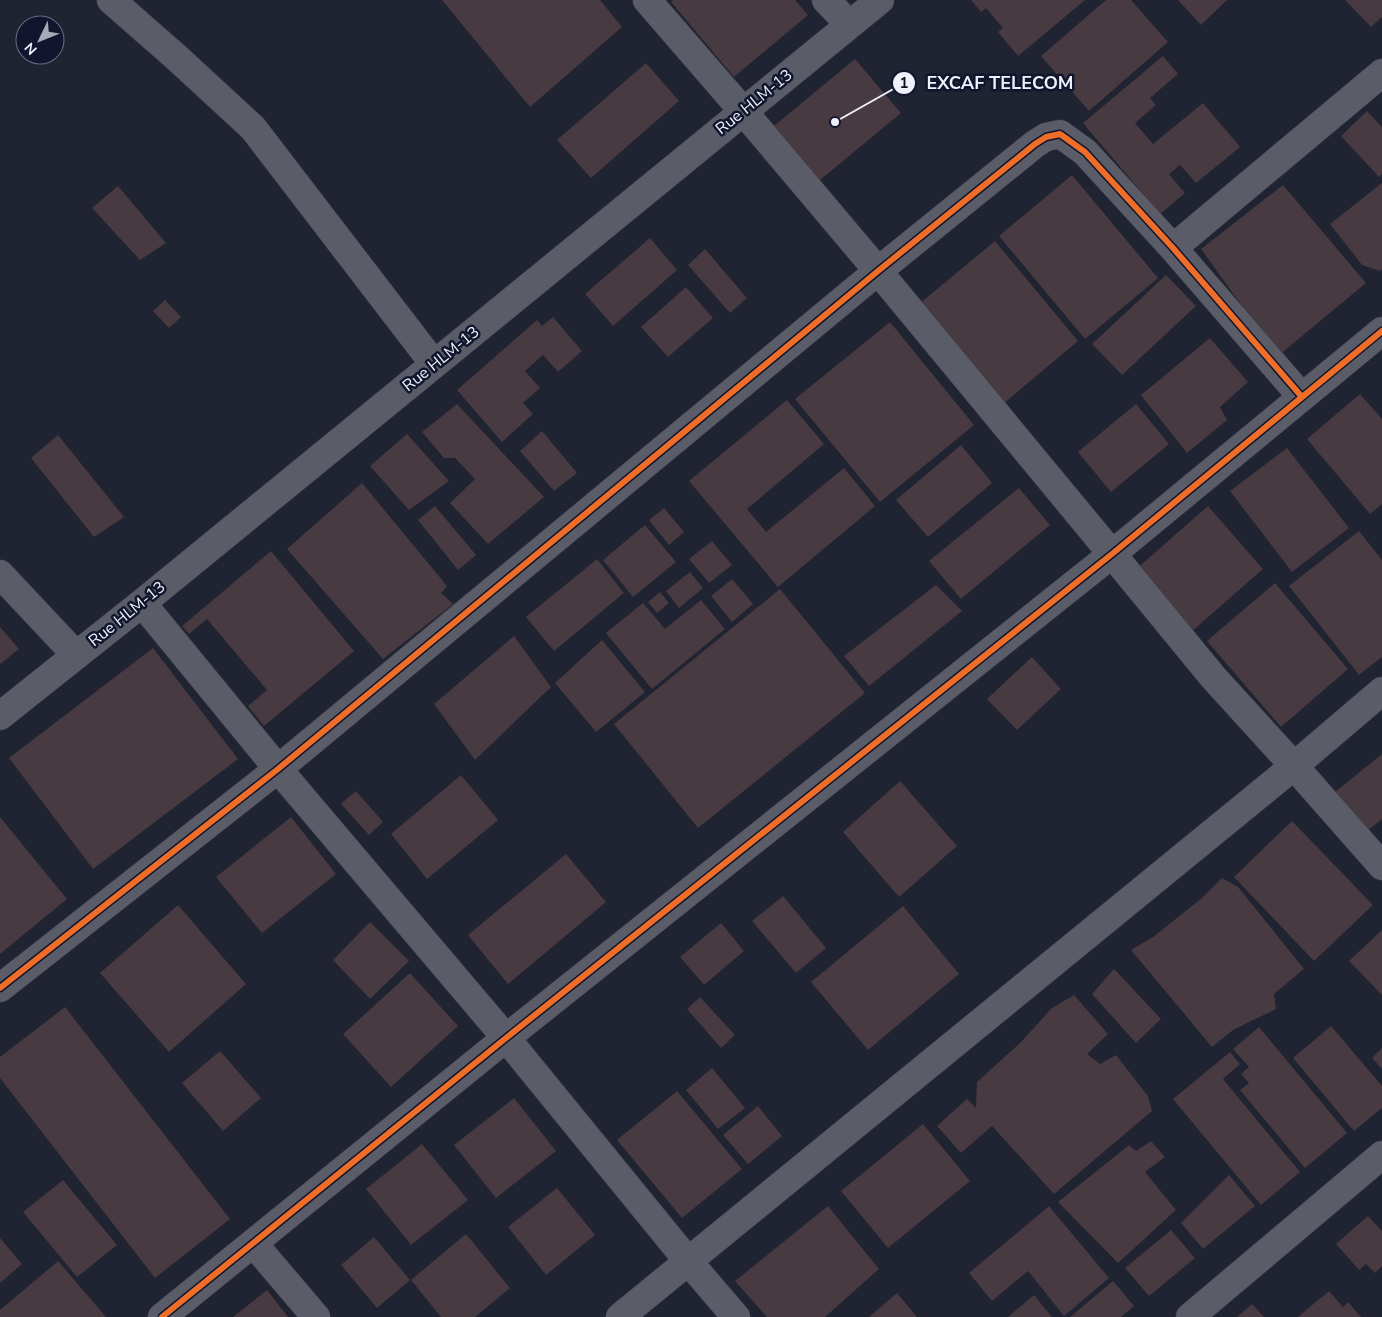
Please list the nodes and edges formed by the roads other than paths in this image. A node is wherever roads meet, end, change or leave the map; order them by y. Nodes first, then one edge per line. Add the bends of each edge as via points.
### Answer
1 (111, 0) edge
2 (648, 0) edge
3 (826, 0) edge
4 (880, 0) edge
5 (849, 24) junction
6 (1382, 73) edge
7 (743, 111) junction
8 (1172, 248) junction
9 (878, 272) junction
10 (1382, 331) edge
11 (434, 364) junction
12 (1302, 397) junction
13 (1112, 554) junction
14 (0, 574) edge
15 (142, 603) junction
16 (76, 655) junction
17 (1382, 691) edge
18 (0, 716) edge
19 (1294, 766) junction
20 (278, 769) junction
21 (1382, 866) edge
22 (0, 988) edge
23 (506, 1038) junction
24 (1382, 1155) edge
25 (253, 1243) junction
26 (688, 1261) junction
27 (162, 1317) edge
28 (316, 1317) edge
29 (620, 1317) edge
30 (736, 1317) edge
31 (1190, 1317) edge

1 - 11 street via 253,128
2 - 7 street
3 - 5 street
4 - 5 street, Rue HLM-13
5 - 7 street, Rue HLM-13
6 - 8 street
7 - 9 street
7 - 11 street, Rue HLM-13
8 - 9 street via 1085,152 1060,134 1035,144
8 - 12 street
9 - 13 street
9 - 20 street
10 - 12 street
11 - 15 street, Rue HLM-13
12 - 13 street
13 - 19 street via 1213,677
13 - 23 street
14 - 16 street
15 - 16 street, Rue HLM-13
15 - 20 street
16 - 18 street, Rue HLM-13
17 - 19 street
19 - 21 street
19 - 26 street
20 - 22 street
20 - 23 street
23 - 25 street
23 - 26 street
24 - 31 street
25 - 27 street
25 - 28 street
26 - 29 street
26 - 30 street

